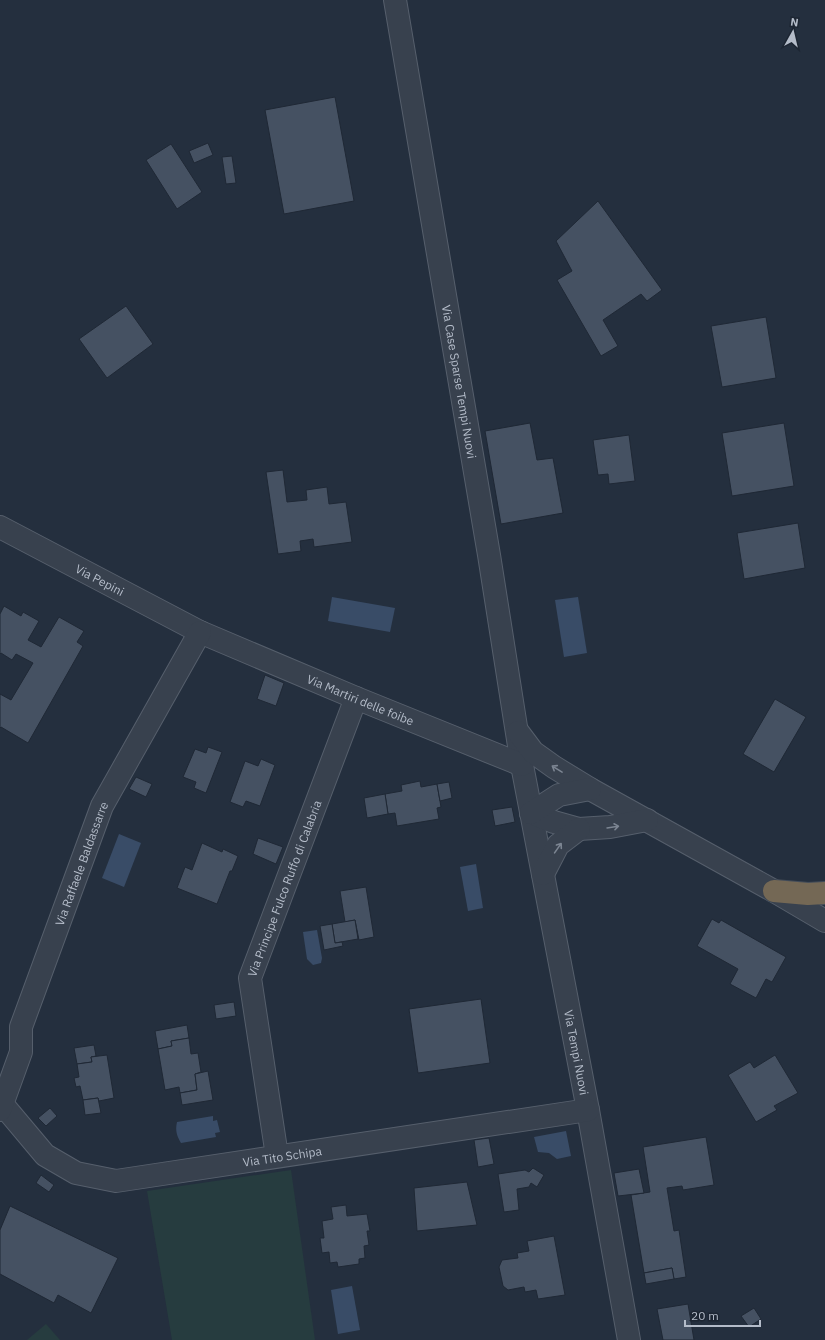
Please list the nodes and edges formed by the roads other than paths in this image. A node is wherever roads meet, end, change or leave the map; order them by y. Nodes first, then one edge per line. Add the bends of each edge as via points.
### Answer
1 (395, 0) edge
2 (0, 527) edge
3 (200, 632) junction
4 (356, 698) junction
5 (517, 731) junction
6 (522, 764) junction
7 (590, 789) junction
8 (531, 813) junction
9 (647, 820) junction
10 (579, 829) junction
11 (543, 874) junction
12 (774, 891) junction
13 (825, 893) edge
14 (825, 921) edge
15 (1, 1107) edge
16 (588, 1110) junction
17 (277, 1156) junction
18 (629, 1340) edge

1 - 5 street, Via Case Sparse Tempi Nuovi
2 - 3 street, Via Pepini
3 - 4 street, Via Martiri delle foibe
3 - 15 street, Via Raffaele Baldassarre via 102,806 21,1026 22,1052
4 - 6 street, Via Martiri delle foibe
4 - 17 street, Via Principe Fulco Ruffo di Calabria via 250,978
5 - 6 street, Via Case Sparse Tempi Nuovi
7 -> 5 street via 533,752
6 - 8 street, Via Tempi Nuovi
7 - 8 street via 559,795
7 - 9 street
8 - 10 street
8 - 11 street, Via Tempi Nuovi
10 -> 9 street via 610,828
9 - 12 street
11 -> 10 street via 558,845
11 - 16 street, Via Tempi Nuovi
12 - 13 highway
12 - 14 street
15 - 17 street, Via Tito Schipa via 45,1155 76,1173 116,1181
16 - 17 street, Via Tito Schipa
16 - 18 street, Via Tempi Nuovi

